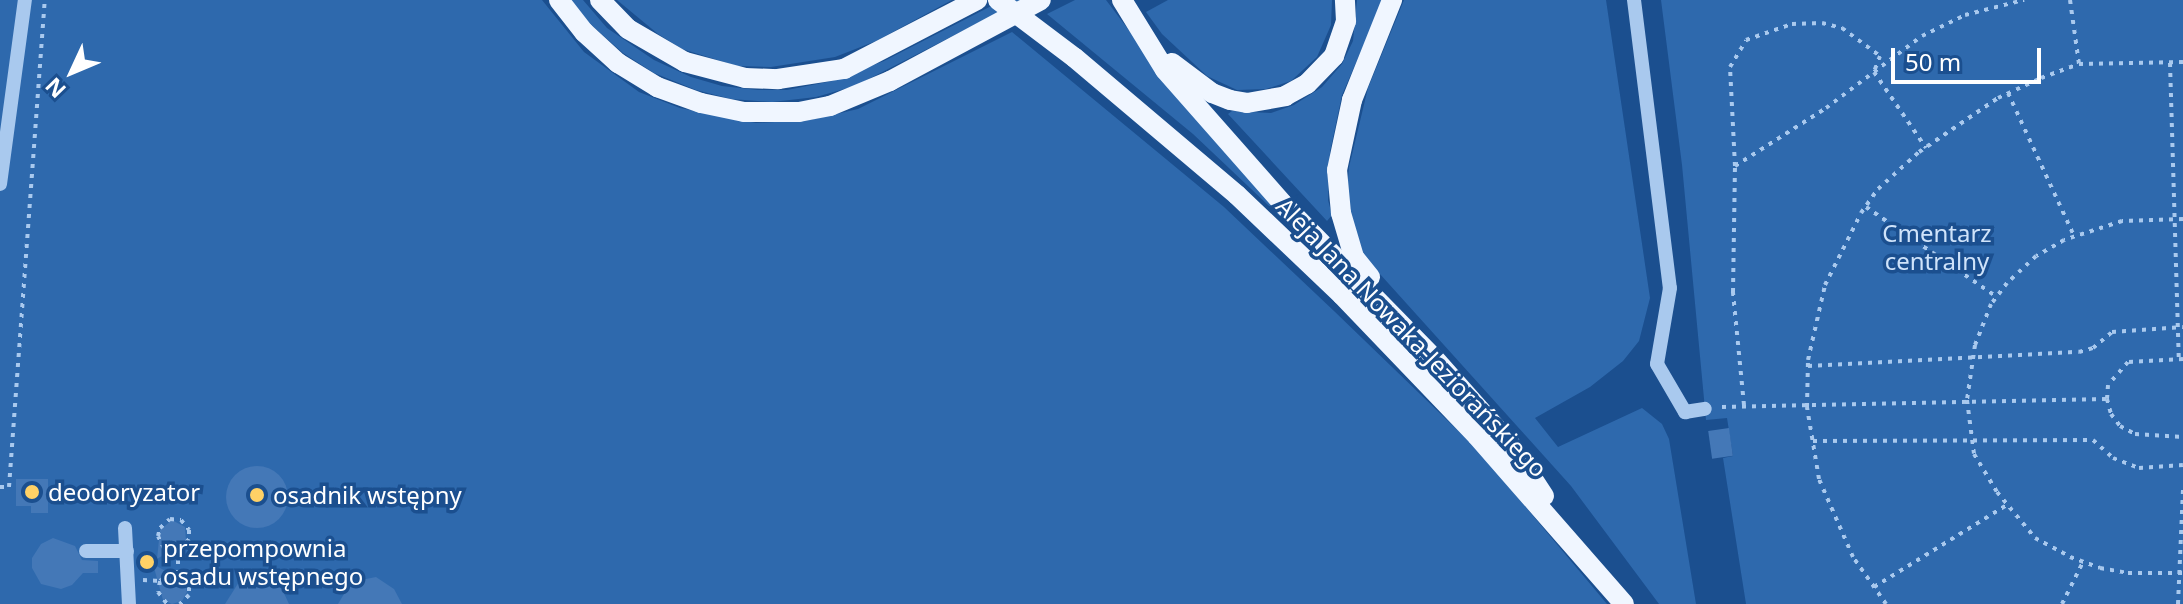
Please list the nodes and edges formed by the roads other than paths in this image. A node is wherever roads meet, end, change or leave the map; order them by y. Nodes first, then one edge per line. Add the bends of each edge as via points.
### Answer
1 (25, 0) edge
2 (559, 0) edge
3 (600, 0) edge
4 (977, 0) edge
5 (998, 0) edge
6 (1041, 0) edge
7 (1122, 0) edge
8 (1345, 0) edge
9 (1392, 0) edge
10 (1634, 0) edge
11 (1134, 19) junction
12 (0, 184) edge
13 (1432, 356) junction
14 (1705, 409) road end
15 (125, 528) dead end
16 (86, 551) dead end
17 (127, 551) junction
18 (1584, 556) junction
19 (129, 604) edge
20 (1624, 604) edge

1 - 12 lane
2 - 6 main road via 618,63 657,87 744,112 830,106 890,81
3 - 4 main road via 628,29 685,62 745,78 778,79 844,69
5 - 18 main road, Aleja Jana Nowaka-Jeziorańskiego via 1237,195 1342,295
7 - 11 main road
8 - 11 main road via 1342,40 1324,68 1285,96 1256,102 1212,93 1177,69
9 - 13 main road via 1352,100 1337,170 1341,213 1354,257
10 - 14 lane via 1670,288 1657,364 1685,412
11 - 13 main road via 1165,70 1283,204
13 - 18 main road via 1510,444
15 - 17 lane
16 - 17 lane
17 - 19 lane
18 - 20 main road, Aleja Jana Nowaka-Jeziorańskiego

